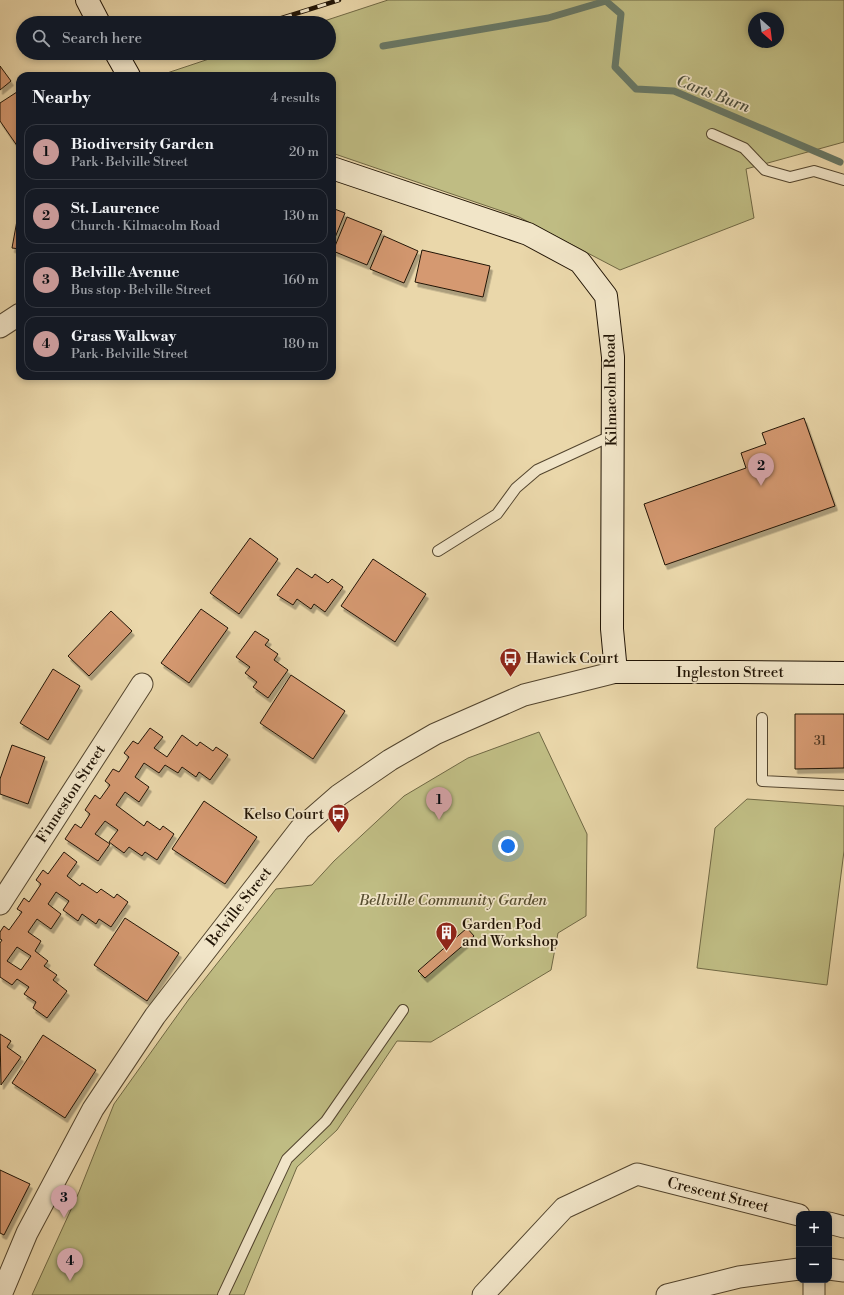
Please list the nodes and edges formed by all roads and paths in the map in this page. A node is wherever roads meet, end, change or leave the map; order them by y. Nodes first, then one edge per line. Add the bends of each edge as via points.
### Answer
1 (87, 0) edge
2 (96, 16) edge
3 (120, 60) edge
4 (127, 72) edge
5 (712, 134) dead end
6 (336, 169) edge
7 (844, 180) edge
8 (16, 317) edge
9 (0, 327) edge
10 (613, 435) junction
11 (438, 551) dead end
12 (616, 672) junction
13 (844, 674) edge
14 (142, 684) dead end
15 (762, 718) dead end
16 (844, 784) edge
17 (0, 904) edge
18 (403, 1010) dead end
19 (796, 1214) edge
20 (832, 1224) edge
21 (844, 1227) edge
22 (796, 1269) edge
23 (832, 1269) edge
24 (844, 1271) edge
25 (814, 1283) edge
26 (1, 1295) edge
27 (223, 1295) edge
28 (483, 1295) edge
29 (667, 1295) edge
30 (814, 1295) edge

1 - 2 main road
3 - 4 main road
5 - 7 lane via 744,148 765,170 790,177 814,171
6 - 10 main road, Kilmacolm Road via 528,234 580,262 606,296 613,357
8 - 9 street
10 - 11 lane via 538,470 516,488 497,514
10 - 12 main road, Kilmacolm Road via 612,629
12 - 13 main road, Ingleston Street
12 - 26 street, Belville Street via 524,695 436,734 390,760 346,791 300,829 155,1016 93,1109 27,1233
14 - 17 street, Finneston Street
15 - 16 lane via 762,781
18 - 27 lane via 326,1121 287,1159
19 - 28 street, Crescent Street via 638,1174 564,1208
20 - 21 street
22 - 29 street via 739,1277
23 - 24 street
25 - 30 street

